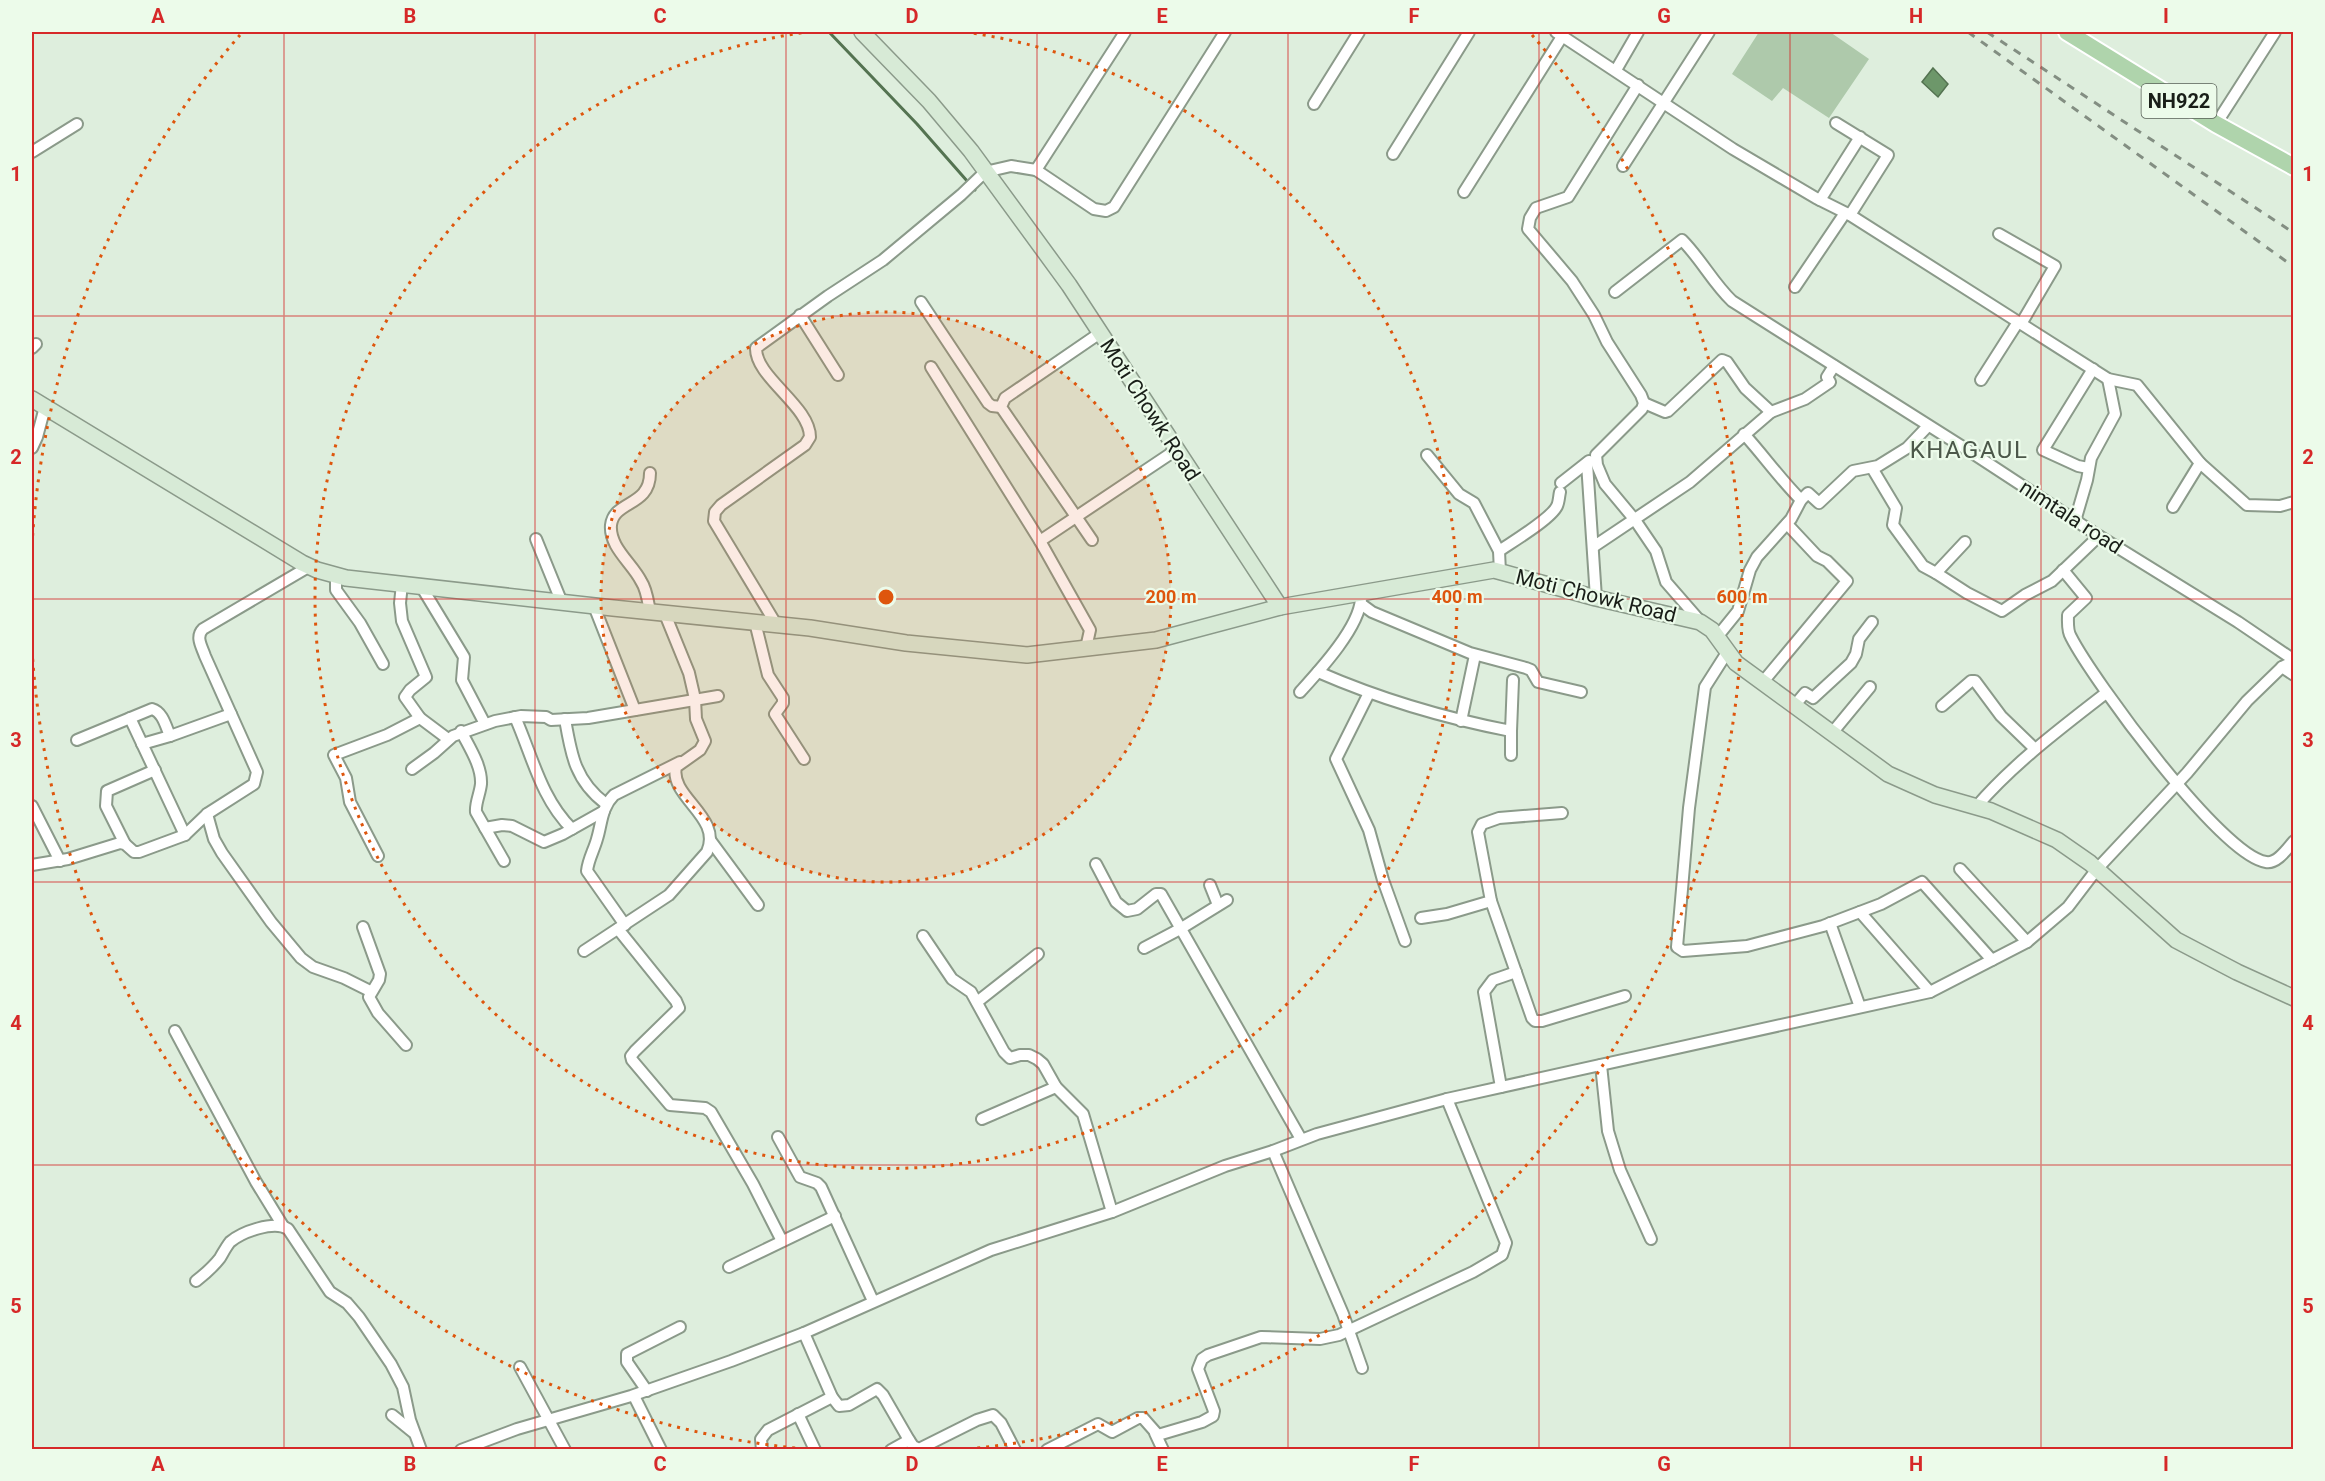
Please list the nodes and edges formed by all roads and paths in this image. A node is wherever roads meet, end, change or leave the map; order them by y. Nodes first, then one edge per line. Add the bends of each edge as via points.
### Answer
1 (862, 32) edge
2 (1125, 32) edge
3 (1225, 32) edge
4 (1359, 32) edge
5 (1469, 32) edge
6 (1638, 32) edge
7 (1709, 32) edge
8 (2067, 32) edge
9 (2275, 32) edge
10 (1559, 33) edge
11 (2088, 37) edge
12 (1616, 70) junction
13 (1638, 85) junction
14 (1664, 103) junction
15 (1314, 104) dead end
16 (1836, 123) dead end
17 (76, 124) dead end
18 (2216, 124) junction
19 (1860, 137) junction
20 (32, 152) edge
21 (1393, 154) dead end
22 (1623, 166) dead end
23 (2294, 167) edge
24 (1036, 170) junction
25 (985, 172) junction
26 (1464, 192) dead end
27 (1820, 200) junction
28 (1847, 214) junction
29 (1999, 234) dead end
30 (1795, 287) dead end
31 (1615, 292) dead end
32 (921, 302) dead end
33 (800, 315) junction
34 (2020, 323) junction
35 (1100, 333) junction
36 (1834, 366) junction
37 (931, 367) dead end
38 (2093, 369) junction
39 (838, 375) dead end
40 (2108, 379) junction
41 (1981, 380) dead end
42 (38, 403) edge
43 (1644, 403) junction
44 (1001, 407) junction
45 (1771, 411) junction
46 (1928, 426) junction
47 (1744, 434) junction
48 (32, 448) edge
49 (1176, 450) junction
50 (1596, 454) junction
51 (1427, 455) dead end
52 (1587, 463) junction
53 (2200, 463) junction
54 (1872, 468) junction
55 (2088, 468) junction
56 (650, 473) dead end
57 (1801, 500) junction
58 (2294, 502) edge
59 (2173, 507) dead end
60 (1077, 518) junction
61 (1635, 520) junction
62 (2075, 521) junction
63 (1787, 524) junction
64 (2099, 536) junction
65 (536, 539) dead end
66 (1092, 540) dead end
67 (1040, 541) junction
68 (1965, 542) dead end
69 (1593, 547) junction
70 (1499, 551) junction
71 (310, 566) junction
72 (2063, 570) junction
73 (1500, 572) junction
74 (1936, 573) junction
75 (336, 576) junction
76 (402, 584) junction
77 (421, 586) junction
78 (1361, 598) junction
79 (1596, 598) junction
80 (562, 603) junction
81 (594, 606) junction
82 (1280, 607) junction
83 (658, 613) junction
84 (755, 622) junction
85 (1701, 622) junction
86 (1872, 622) dead end
87 (776, 624) junction
88 (1717, 637) junction
89 (1086, 648) junction
90 (1728, 651) junction
91 (1475, 655) junction
92 (2294, 661) edge
93 (383, 664) dead end
94 (2282, 667) junction
95 (1318, 672) junction
96 (2294, 675) edge
97 (1513, 680) dead end
98 (1762, 683) junction
99 (1870, 687) dead end
100 (1300, 692) dead end
101 (1581, 692) dead end
102 (1369, 693) junction
103 (2106, 693) junction
104 (718, 696) dead end
105 (695, 699) junction
106 (1794, 706) junction
107 (1942, 706) dead end
108 (635, 710) junction
109 (231, 714) junction
110 (515, 717) junction
111 (130, 718) junction
112 (420, 718) junction
113 (565, 718) junction
114 (1461, 721) junction
115 (485, 724) junction
116 (461, 731) junction
117 (1511, 731) junction
118 (1832, 734) junction
119 (170, 736) junction
120 (448, 739) junction
121 (77, 740) dead end
122 (142, 744) junction
123 (2035, 749) junction
124 (1511, 756) dead end
125 (804, 759) dead end
126 (680, 762) junction
127 (412, 769) dead end
128 (155, 770) junction
129 (2176, 784) junction
130 (32, 806) edge
131 (605, 807) junction
132 (1976, 807) junction
133 (1562, 813) dead end
134 (207, 814) junction
135 (485, 828) junction
136 (572, 829) junction
137 (185, 835) junction
138 (710, 840) junction
139 (2294, 841) edge
140 (125, 844) junction
141 (378, 856) dead end
142 (60, 861) junction
143 (504, 861) dead end
144 (1096, 864) dead end
145 (32, 865) edge
146 (1960, 869) dead end
147 (2097, 869) junction
148 (1210, 885) dead end
149 (1491, 901) junction
150 (758, 905) dead end
151 (1860, 912) junction
152 (1421, 918) dead end
153 (1830, 923) junction
154 (363, 927) dead end
155 (621, 927) junction
156 (1180, 929) junction
157 (924, 936) dead end
158 (1405, 941) dead end
159 (2027, 942) junction
160 (1144, 948) dead end
161 (584, 951) dead end
162 (1038, 954) dead end
163 (1992, 960) junction
164 (1516, 972) junction
165 (370, 991) junction
166 (1930, 992) junction
167 (1625, 996) dead end
168 (2294, 998) edge
169 (977, 1002) junction
170 (1860, 1007) junction
171 (175, 1031) dead end
172 (406, 1045) dead end
173 (1601, 1065) junction
174 (1056, 1087) junction
175 (1501, 1087) junction
176 (1447, 1099) junction
177 (982, 1119) dead end
178 (778, 1137) dead end
179 (1302, 1139) junction
180 (1273, 1151) junction
181 (1112, 1212) junction
182 (835, 1216) junction
183 (284, 1226) junction
184 (1651, 1239) dead end
185 (782, 1241) junction
186 (729, 1267) dead end
187 (196, 1281) dead end
188 (873, 1301) junction
189 (680, 1327) dead end
190 (1349, 1331) junction
191 (804, 1333) junction
192 (520, 1367) dead end
193 (1362, 1368) dead end
194 (647, 1391) junction
195 (634, 1395) junction
196 (832, 1397) junction
197 (798, 1414) junction
198 (392, 1415) dead end
199 (549, 1420) junction
200 (1155, 1433) junction
201 (416, 1436) junction
202 (909, 1440) junction
203 (1067, 1445) edge
204 (421, 1449) edge
205 (461, 1449) edge
206 (566, 1449) edge
207 (661, 1449) edge
208 (762, 1449) edge
209 (815, 1449) edge
210 (891, 1449) edge
211 (1015, 1449) edge
212 (1047, 1449) edge
213 (1163, 1449) edge

1 - 25 street, Moti Chowk Road via 929,101
2 - 24 street
3 - 24 street via 1114,207 1106,211 1094,208
4 - 15 street
5 - 21 street
6 - 12 street
7 - 14 street
8 - 11 main road, NH922
9 - 18 street
10 - 12 street
10 - 26 street
11 - 18 main road, NH922
12 - 13 street
13 - 14 street
13 - 43 street via 1568,197 1536,208 1528,229 1577,290
14 - 22 street
14 - 27 street
16 - 19 street
17 - 20 street
18 - 23 main road, NH922
19 - 27 street
19 - 28 street via 1888,155
24 - 25 street via 1011,166
25 - 33 street via 883,260
25 - 35 street, Moti Chowk Road
27 - 28 street
28 - 30 street
28 - 34 street
29 - 34 street via 2055,266
31 - 36 street, nimtala road via 1682,240 1732,302
32 - 44 street via 988,403
33 - 39 street
33 - 87 street via 759,343 755,355 806,422 810,437 805,445 721,505 714,521
34 - 38 street
34 - 41 street
35 - 44 street via 1005,398
35 - 49 street, Moti Chowk Road
36 - 45 street via 1827,377 1830,382 1805,399
36 - 46 street, nimtala road
37 - 67 street
38 - 40 street
38 - 55 street via 2043,450
40 - 53 street via 2137,385
40 - 55 street via 2115,414
42 - 48 street via 37,437
42 - 71 street
43 - 45 street via 1668,411 1725,360 1745,387
43 - 50 street via 1642,410
44 - 60 street
45 - 47 street
46 - 54 street via 1907,448
46 - 62 street, nimtala road
47 - 57 street
47 - 61 street via 1690,482
49 - 60 street
49 - 82 street, Moti Chowk Road
50 - 52 street
50 - 61 street via 1605,484
51 - 70 street via 1459,494 1474,503
52 - 69 street
52 - 70 street via 1560,487 1554,511
53 - 58 street via 2247,505 2280,506
53 - 59 street
54 - 57 street via 1853,471 1819,503 1808,493
54 - 74 street via 1896,508 1893,525 1923,566
55 - 62 street
56 - 83 street via 648,489 612,518 611,533
57 - 63 street
60 - 66 street
60 - 67 street
61 - 69 street
61 - 85 street via 1656,551 1666,582
62 - 64 street, nimtala road
63 - 88 street via 1757,557 1738,611
63 - 98 street via 1847,581
64 - 72 street
64 - 92 street, nimtala road
65 - 80 street
67 - 89 street via 1090,630
68 - 74 street
69 - 79 street
70 - 73 street
71 - 75 street
71 - 109 street via 199,633 205,657
72 - 74 street via 2002,611
72 - 103 street via 2086,598 2068,615 2069,634
73 - 78 street, Moti Chowk Road via 1494,570
73 - 79 street, Moti Chowk Road
75 - 76 street
75 - 93 street via 336,590
76 - 77 street
76 - 112 street via 402,621 426,673 423,681 405,697
77 - 80 street
77 - 115 street via 464,657 462,680
78 - 82 street, Moti Chowk Road
78 - 91 street via 1372,612
78 - 95 street via 1337,650
79 - 85 street, Moti Chowk Road
80 - 81 street
81 - 83 street
81 - 108 street
82 - 89 street via 1156,640
83 - 84 street
83 - 105 street via 689,673
84 - 87 street
84 - 125 street via 768,675 783,699 775,714
85 - 88 street, Moti Chowk Road
86 - 106 street via 1858,639 1851,663 1814,698 1805,693
87 - 89 street via 1027,655
88 - 90 street, Moti Chowk Road
90 - 98 street, Moti Chowk Road via 1736,663
90 - 153 street via 1706,687 1689,808 1677,948 1683,951 1747,946
91 - 101 street via 1531,670 1538,682
91 - 114 street
92 - 94 street, nimtala road
94 - 96 street
94 - 129 street, nimtala road via 2247,701
95 - 100 street
95 - 102 street
97 - 117 street
98 - 106 street, Moti Chowk Road
99 - 118 street
102 - 114 street
102 - 158 street via 1336,759 1369,830
103 - 123 street
103 - 129 street
104 - 105 street
105 - 108 street
105 - 126 street via 696,719 705,741 700,750
106 - 118 street, Moti Chowk Road
107 - 123 street via 1975,681 2001,716
108 - 113 street
109 - 119 street
109 - 134 street via 257,779
110 - 113 street
110 - 115 street
110 - 136 street via 550,800
111 - 119 street via 157,710
111 - 121 street
111 - 122 street
112 - 120 street
112 - 141 street via 334,755 346,778 350,802
113 - 131 street via 574,763
114 - 117 street
115 - 116 street
116 - 120 street
116 - 135 street via 477,765 481,785 476,812
117 - 124 street
118 - 132 street, Moti Chowk Road via 1888,774 1935,795
119 - 122 street
120 - 127 street
122 - 128 street
123 - 132 street
126 - 131 street via 614,795
126 - 138 street via 676,779 704,820
128 - 137 street
128 - 140 street via 107,791 106,806
129 - 139 street via 2249,856 2267,863 2274,861
129 - 147 street, nimtala road
130 - 142 street
131 - 136 street
131 - 155 street via 587,871
132 - 147 street, Moti Chowk Road via 2057,840
133 - 149 street via 1499,818 1482,824 1478,832
134 - 137 street
134 - 165 street via 222,853 301,958
135 - 136 street via 512,826 544,842
135 - 143 street
137 - 140 street via 139,852
138 - 150 street
138 - 155 street via 707,852 675,889
140 - 142 street
142 - 145 street
144 - 156 street via 1123,910 1131,912 1161,894
146 - 159 street
147 - 159 street, nimtala road via 2068,907
147 - 168 street, Moti Chowk Road via 2176,940
148 - 156 street via 1223,903
149 - 152 street
149 - 164 street
151 - 153 street
151 - 163 street via 1922,882
151 - 166 street
153 - 170 street
154 - 165 street via 380,974
155 - 161 street
155 - 185 street via 679,1008 635,1051 632,1060 670,1105 711,1112
156 - 160 street
156 - 179 street
157 - 169 street via 952,979 971,992
159 - 163 street, nimtala road
162 - 169 street
163 - 166 street, nimtala road
164 - 167 street via 1536,1021
164 - 175 street via 1493,980 1484,992
165 - 172 street via 374,1008
166 - 170 street, nimtala road
169 - 174 street via 1004,1052 1010,1058 1020,1054 1037,1059
170 - 173 street, nimtala road
171 - 183 street
173 - 175 street, nimtala road
173 - 184 street via 1608,1131 1620,1170
174 - 177 street
174 - 181 street via 1083,1114
175 - 176 street, nimtala road
176 - 179 street, nimtala road
176 - 190 street via 1506,1248 1487,1265
178 - 182 street via 797,1173 821,1187
179 - 180 street, nimtala road
180 - 181 street, nimtala road
180 - 190 street
181 - 188 street, nimtala road via 991,1250
182 - 185 street
182 - 188 street
183 - 187 street via 249,1232 232,1241 214,1266
183 - 201 street via 330,1292 343,1299 359,1317 391,1364 403,1387
185 - 186 street
188 - 191 street, nimtala road
189 - 194 street via 627,1354 627,1362
190 - 193 street
190 - 200 street via 1320,1340 1261,1337 1208,1355 1198,1369 1213,1406 1213,1416 1174,1432 1158,1436
191 - 194 street, nimtala road
191 - 196 street
192 - 199 street
194 - 195 street, nimtala road
195 - 199 street, nimtala road
195 - 207 street
196 - 197 street
196 - 202 street via 843,1407 877,1389
197 - 208 street via 763,1434
197 - 209 street
198 - 201 street
199 - 205 street, nimtala road
199 - 206 street
200 - 203 street via 1143,1418 1138,1418 1112,1432 1098,1424
200 - 213 street
201 - 204 street
202 - 210 street
202 - 211 street via 919,1449 993,1415
203 - 212 street

